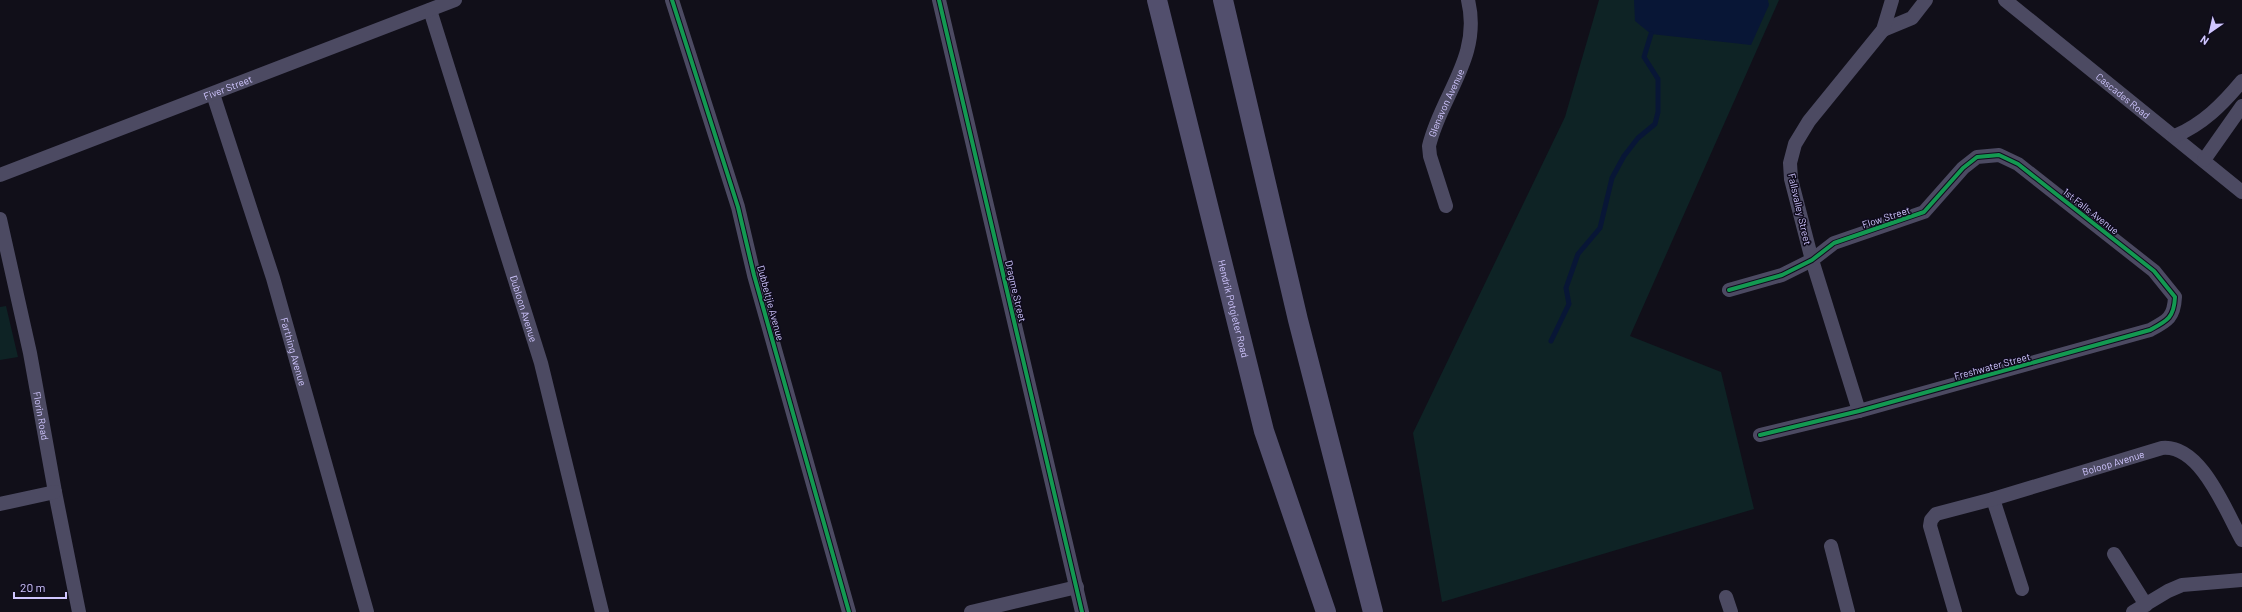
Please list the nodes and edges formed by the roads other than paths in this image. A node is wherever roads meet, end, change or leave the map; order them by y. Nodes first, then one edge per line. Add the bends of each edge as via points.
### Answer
1 (455, 0) edge
2 (672, 0) edge
3 (939, 0) edge
4 (1157, 0) edge
5 (1222, 0) edge
6 (1468, 0) edge
7 (1892, 0) edge
8 (1926, 0) edge
9 (2005, 0) edge
10 (430, 10) junction
11 (1883, 30) junction
12 (2242, 81) edge
13 (213, 94) junction
14 (2242, 106) edge
15 (2175, 136) junction
16 (2204, 160) junction
17 (2018, 164) joint
18 (0, 175) edge
19 (2242, 192) edge
20 (1446, 206) dead end
21 (0, 219) edge
22 (1812, 260) junction
23 (2154, 271) joint
24 (1729, 290) dead end
25 (1859, 411) junction
26 (1760, 436) dead end
27 (55, 492) junction
28 (1993, 499) junction
29 (0, 504) edge
30 (2242, 540) edge
31 (1831, 546) dead end
32 (2114, 554) dead end
33 (2242, 580) edge
34 (1077, 587) junction
35 (2022, 589) dead end
36 (1726, 597) dead end
37 (2140, 608) edge
38 (79, 612) edge
39 (367, 612) edge
40 (602, 612) edge
41 (849, 612) edge
42 (971, 612) edge
43 (1082, 612) edge
44 (1326, 612) edge
45 (1373, 612) edge
46 (1731, 612) edge
47 (1848, 612) edge
48 (1955, 612) edge

1 - 10 street, Fiver Street
2 - 41 street, Dubbeltjie Avenue via 738,207 754,275
3 - 34 street, Dragme Street
4 - 44 main road, Hendrik Potgieter Road via 1264,431
5 - 45 main road via 1298,320
6 - 20 street, Glenavon Avenue via 1471,9 1468,53 1430,146 1430,156
7 - 11 street, Fallsvalley Street
8 - 11 street, Fallsvalley Street via 1912,18
9 - 15 street, Cascades Road
10 - 13 street, Fiver Street
10 - 40 street, Dubloon Avenue via 541,363
11 - 22 street, Fallsvalley Street via 1826,99 1795,144 1790,163 1791,179
12 - 15 street via 2201,123
13 - 18 street, Fiver Street
13 - 39 street, Farthing Avenue via 273,278
14 - 16 street
15 - 16 street, Cascades Road
16 - 19 street, Cascades Road
17 - 22 street, Flow Street via 1999,155 1977,157 1963,168 1924,212 1834,244
17 - 23 street, 1st Falls Avenue
21 - 27 street, Florin Road via 30,353
22 - 24 street, Flow Street via 1782,275
22 - 25 street, Fallsvalley Street
23 - 25 street, Freshwater Street via 2175,297 2175,309 2167,321 2150,330
25 - 26 street, Freshwater Street
27 - 29 street
27 - 38 street, Florin Road
28 - 30 street, Boloop Avenue via 2170,447 2185,453 2208,477
28 - 35 street
28 - 48 street, Boloop Avenue via 1940,512 1932,517 1930,526
31 - 47 street
32 - 37 street
33 - 37 street via 2182,585
34 - 42 street
34 - 43 street, Dragme Street
36 - 46 street

